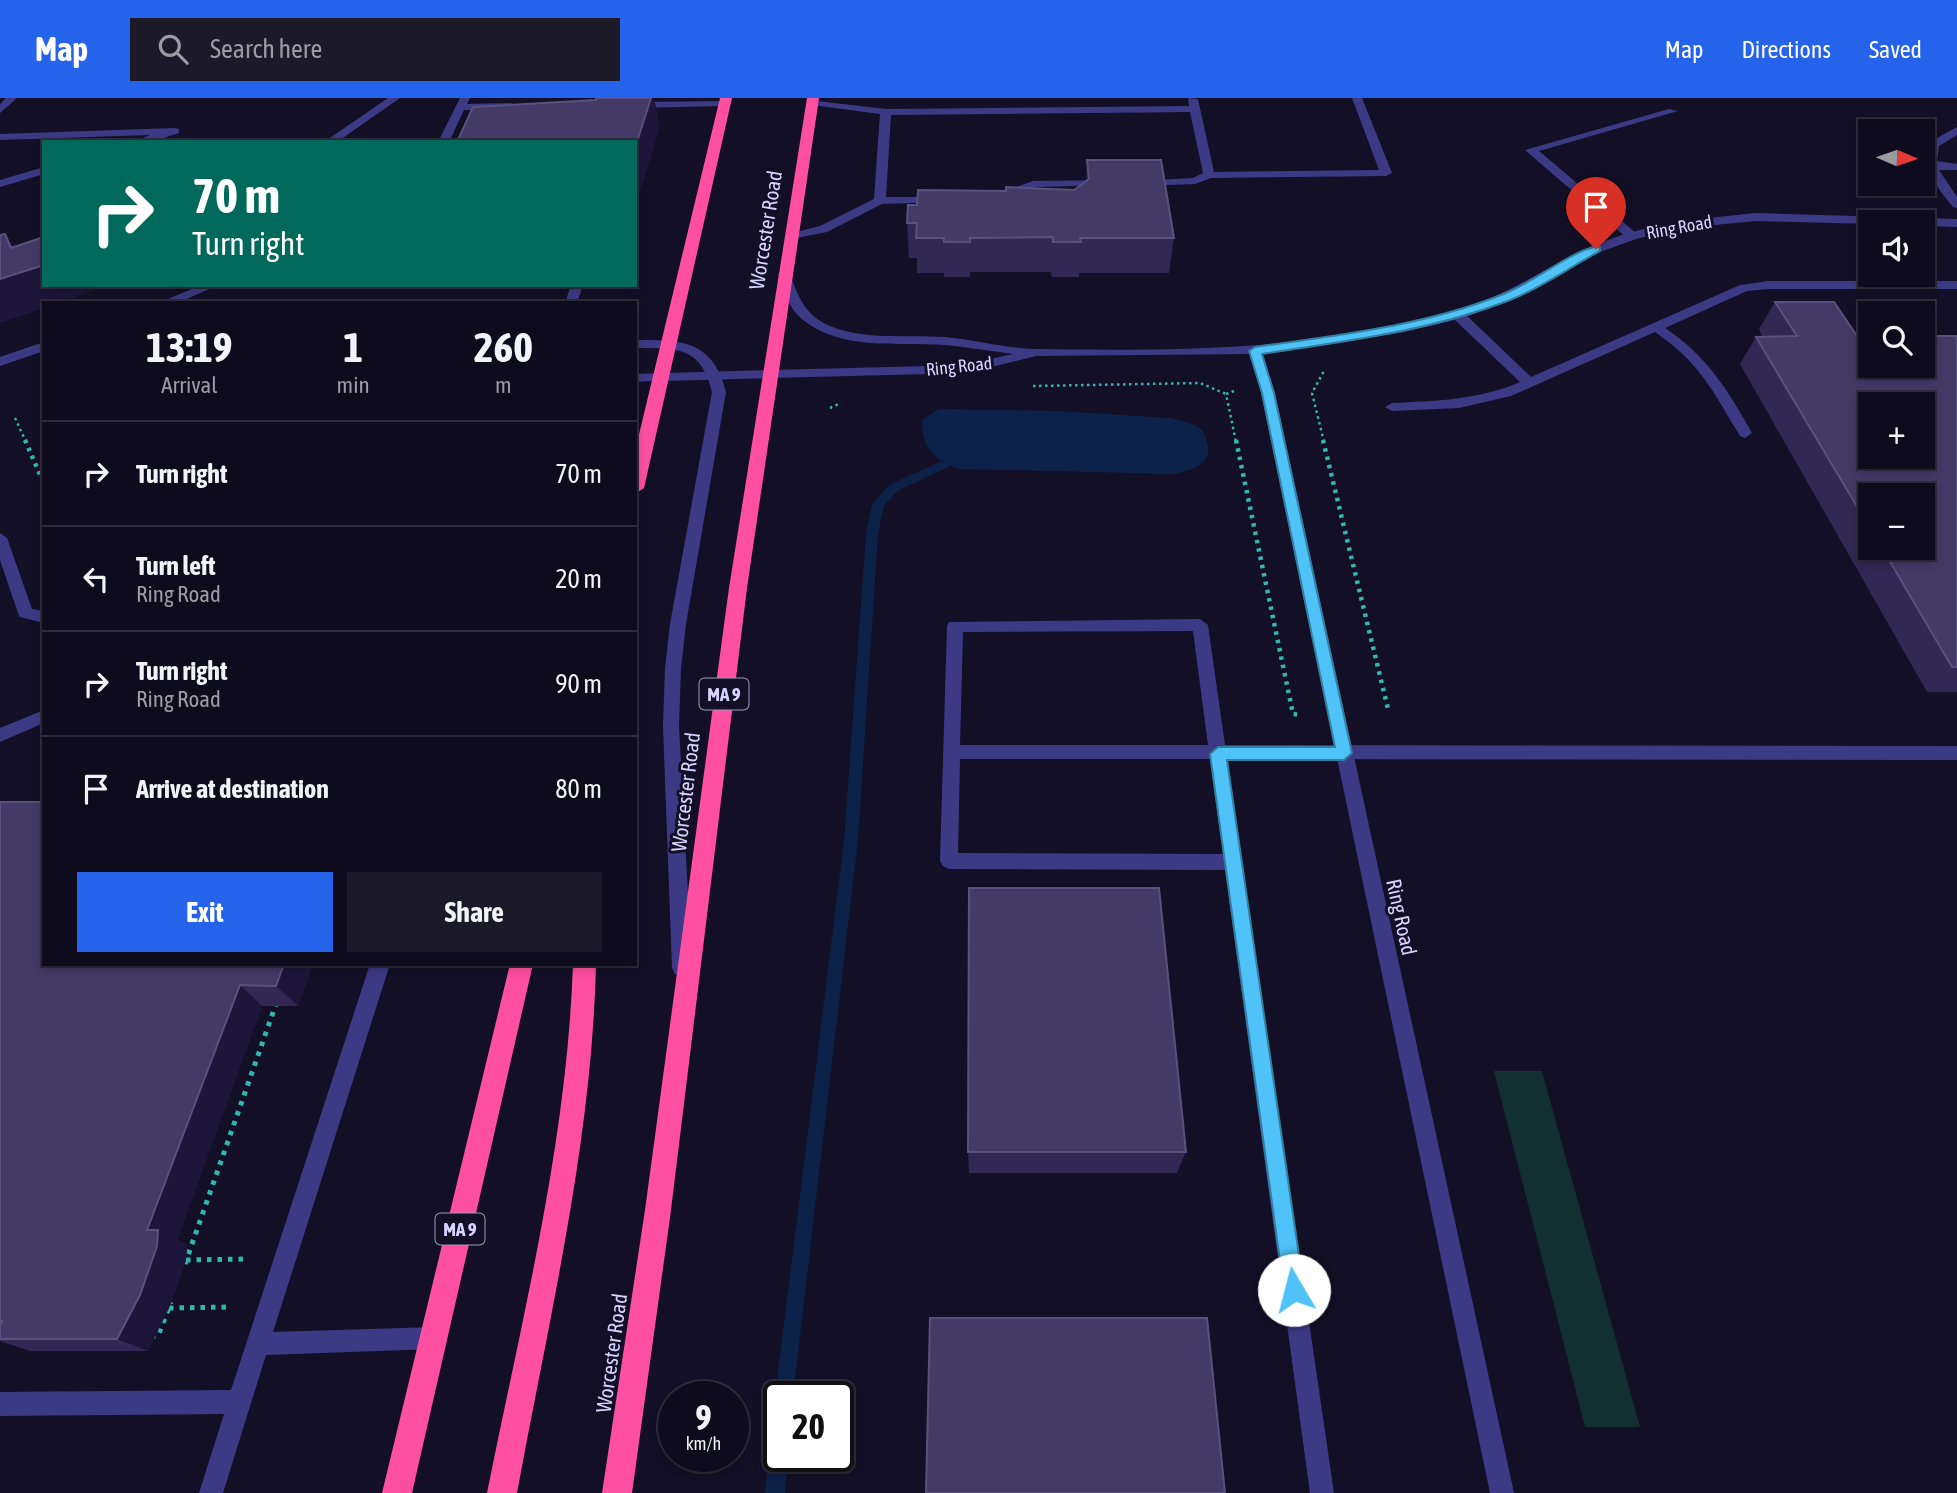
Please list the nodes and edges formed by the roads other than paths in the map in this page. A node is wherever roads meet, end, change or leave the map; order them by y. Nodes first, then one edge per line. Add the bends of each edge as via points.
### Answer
1 (12, 98) edge
2 (395, 98) edge
3 (1357, 98) edge
4 (812, 100) edge
5 (725, 101) edge
6 (463, 102) edge
7 (1194, 104) edge
8 (626, 105) edge
9 (530, 106) edge
10 (0, 110) edge
11 (886, 111) junction
12 (1673, 111) dead end
13 (1957, 130) edge
14 (0, 137) edge
15 (146, 140) edge
16 (332, 140) edge
17 (444, 140) edge
18 (1936, 143) edge
19 (1936, 166) edge
20 (1957, 167) edge
21 (42, 171) edge
22 (1936, 172) edge
23 (1209, 174) junction
24 (0, 184) edge
25 (985, 199) edge
26 (947, 200) edge
27 (880, 201) junction
28 (1957, 205) edge
29 (1957, 223) edge
30 (791, 235) junction
31 (1632, 236) junction
32 (785, 274) junction
33 (1957, 285) edge
34 (208, 287) edge
35 (169, 301) edge
36 (1458, 315) junction
37 (1654, 326) junction
38 (637, 344) edge
39 (669, 344) junction
40 (42, 347) edge
41 (1255, 351) junction
42 (1037, 352) junction
43 (0, 362) edge
44 (770, 374) junction
45 (716, 376) junction
46 (662, 377) junction
47 (637, 378) edge
48 (1530, 383) junction
49 (1392, 407) dead end
50 (1745, 433) dead end
51 (637, 480) edge
52 (0, 538) edge
53 (42, 617) edge
54 (42, 717) edge
55 (0, 735) edge
56 (952, 752) junction
57 (1957, 752) edge
58 (1344, 753) junction
59 (1218, 754) junction
60 (1234, 862) junction
61 (379, 966) edge
62 (523, 966) edge
63 (585, 966) edge
64 (683, 1014) junction
65 (434, 1338) junction
66 (259, 1344) junction
67 (239, 1402) junction
68 (0, 1404) edge
69 (211, 1493) edge
70 (397, 1493) edge
71 (502, 1493) edge
72 (617, 1493) edge
73 (1322, 1493) edge
74 (1502, 1493) edge

1 - 10 street
2 - 16 street
3 - 23 street via 1386,173
4 - 11 street
4 - 30 highway, Worcester Road / MA 9
5 - 8 street
5 - 39 highway
6 - 9 street
6 - 17 street
7 - 11 street
7 - 23 street
11 - 27 street
12 - 31 street via 1531,150
13 - 18 street
14 - 15 street via 175,131
19 - 20 street
21 - 24 street
22 - 28 street
23 - 25 street via 1189,182 1033,184
26 - 27 street
27 - 30 street via 823,229
29 - 31 street, Ring Road via 1736,218
30 - 32 highway, Worcester Road / MA 9
31 - 36 street, Ring Road via 1580,257 1509,296
32 - 42 street via 793,299 804,314 843,335
32 - 44 highway, Worcester Road / MA 9
33 - 37 street via 1757,286 1734,290
34 - 35 street
36 - 41 street, Ring Road via 1400,330
36 - 48 street
37 - 48 street
37 - 50 street via 1707,367
38 - 39 street
39 - 45 street via 701,354
39 - 46 highway
40 - 43 street
41 - 42 street, Ring Road
41 - 58 street, Ring Road via 1268,393
42 - 44 street, Ring Road via 948,368
44 - 45 street, Ring Road
44 - 64 highway, Worcester Road / MA 9
45 - 46 street, Ring Road
45 - 64 street via 719,401 678,624 671,695
46 - 47 street, Ring Road
46 - 51 highway
48 - 49 street via 1459,404
52 - 53 street via 26,613
54 - 55 street
56 - 59 street
56 - 59 street via 955,626 1200,625
56 - 60 street via 949,861
57 - 58 street
58 - 59 street
58 - 74 street, Ring Road
59 - 60 street
60 - 73 street
61 - 66 street
62 - 65 highway, MA 9
63 - 71 highway via 571,1130
64 - 72 highway, Worcester Road / MA 9
65 - 66 street
65 - 70 highway, MA 9
66 - 67 street
67 - 68 street
67 - 69 street

